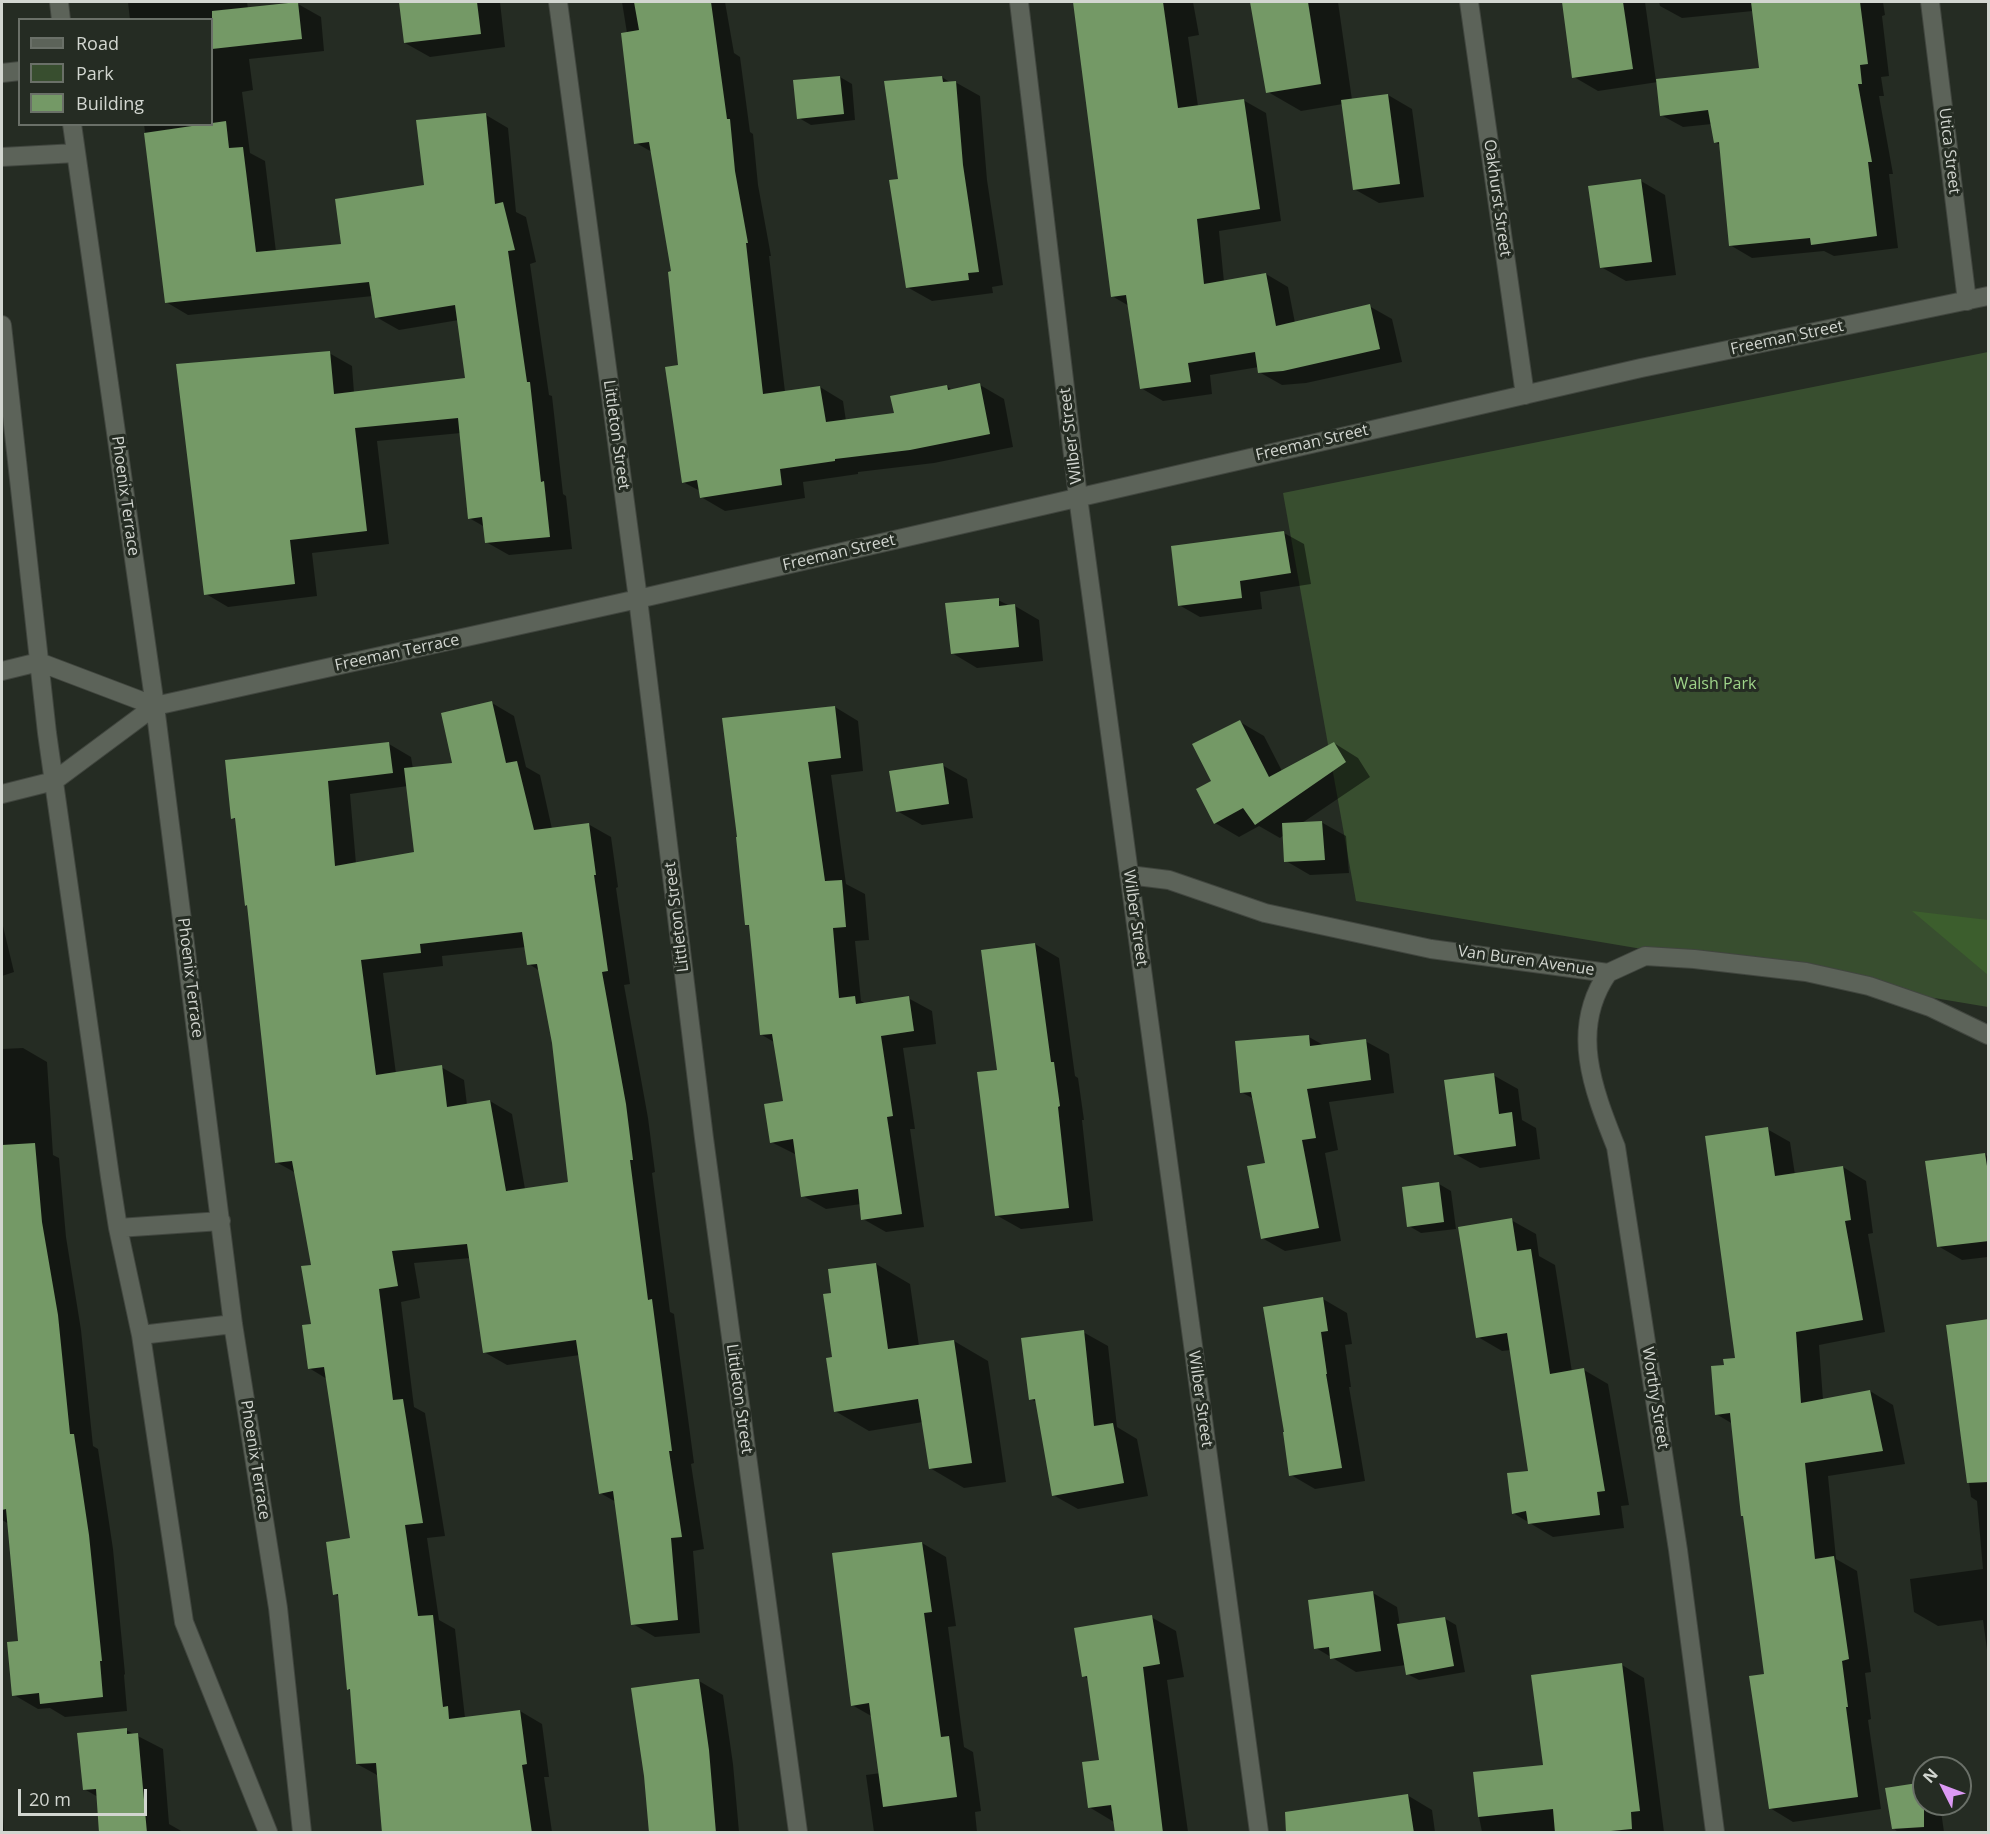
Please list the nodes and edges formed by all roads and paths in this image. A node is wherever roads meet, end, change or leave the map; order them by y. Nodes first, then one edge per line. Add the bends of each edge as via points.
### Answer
1 (59, 2) edge
2 (558, 2) edge
3 (1019, 2) edge
4 (1469, 2) edge
5 (1930, 2) edge
6 (61, 18) edge
7 (18, 71) edge
8 (2, 73) edge
9 (72, 126) edge
10 (76, 153) junction
11 (2, 158) edge
12 (1989, 296) edge
13 (1967, 301) junction
14 (2, 325) edge
15 (1525, 395) junction
16 (1078, 497) junction
17 (638, 599) junction
18 (39, 662) junction
19 (2, 671) edge
20 (155, 706) junction
21 (54, 781) junction
22 (2, 794) edge
23 (1129, 875) junction
24 (1608, 973) junction
25 (1989, 1035) edge
26 (221, 1221) junction
27 (118, 1228) junction
28 (233, 1324) junction
29 (141, 1335) junction
30 (268, 1833) edge
31 (302, 1833) edge
32 (798, 1833) edge
33 (1259, 1833) edge
34 (1715, 1833) edge

1 - 6 street
2 - 17 street, Littleton Street
3 - 16 street, Wilber Street
4 - 15 street, Oakhurst Street
5 - 13 street, Utica Street
7 - 8 street
9 - 10 street, Phoenix Terrace
10 - 11 street
10 - 20 street, Phoenix Terrace
12 - 13 street, Freeman Street
13 - 15 street, Freeman Street
14 - 18 street
15 - 16 street, Freeman Street
16 - 17 street, Freeman Street
16 - 23 street, Wilber Street
17 - 20 street, Freeman Terrace
17 - 32 street, Littleton Street via 704,1138
18 - 19 street
18 - 20 street
18 - 21 street
20 - 21 street, Freeman Terrace
20 - 26 street, Phoenix Terrace
21 - 22 street, Freeman Terrace
21 - 27 street
23 - 24 street, Van Buren Avenue via 1169,880 1265,914 1431,949
23 - 33 street, Wilber Street
24 - 25 street, Van Buren Avenue via 1645,956 1806,972 1930,1007
24 - 34 street, Worthy Street via 1591,1005 1586,1030 1589,1057 1600,1105 1616,1147 1679,1561
26 - 27 street
26 - 28 street, Phoenix Terrace
27 - 29 street
28 - 29 street
28 - 31 street, Phoenix Terrace via 278,1608
29 - 30 street via 184,1622

